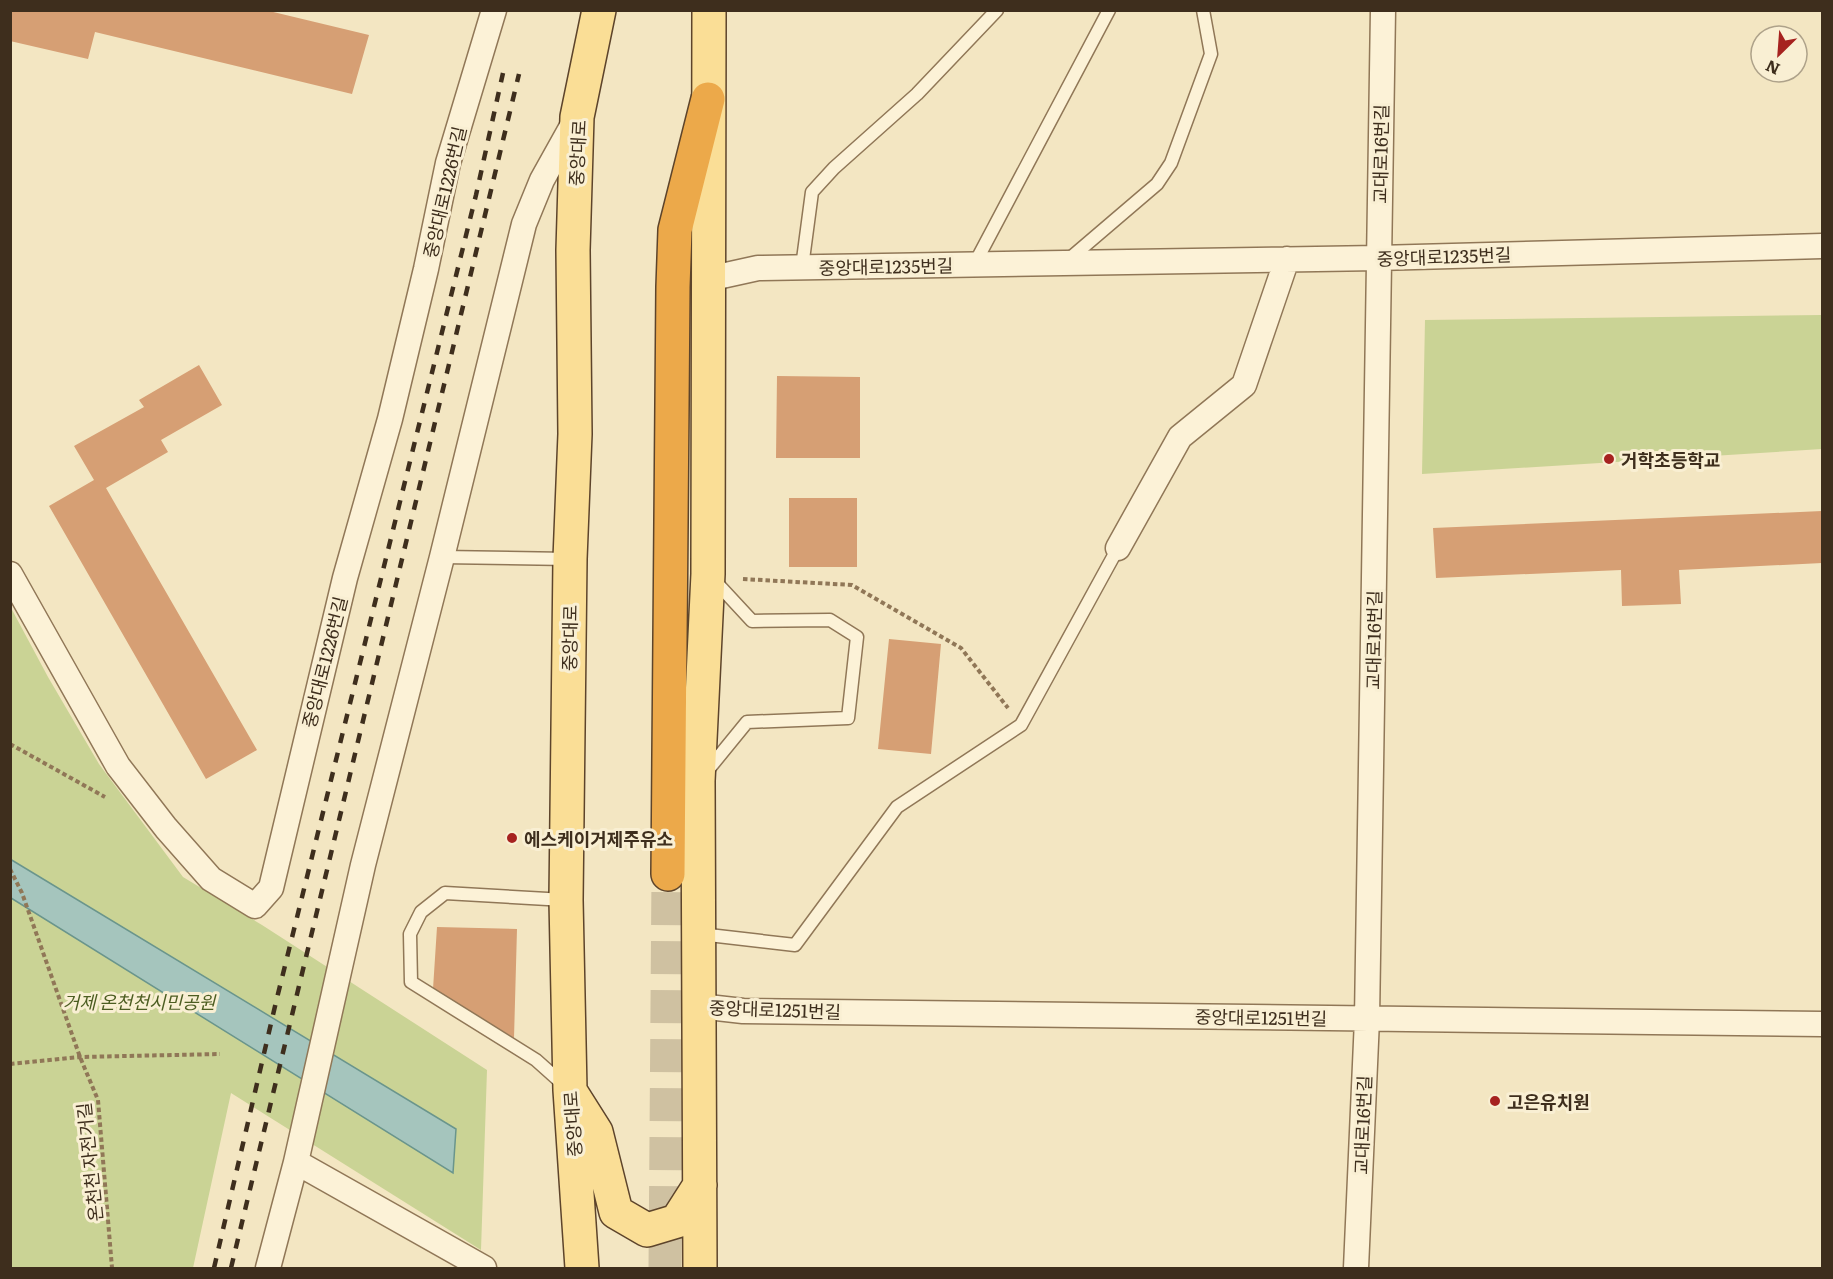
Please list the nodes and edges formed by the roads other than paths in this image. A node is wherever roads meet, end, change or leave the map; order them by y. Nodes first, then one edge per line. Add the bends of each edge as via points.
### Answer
1 (494, 10) edge
2 (599, 10) edge
3 (997, 10) edge
4 (1109, 10) edge
5 (1203, 10) edge
6 (1383, 10) edge
7 (704, 17) edge
8 (708, 99) junction
9 (577, 117) junction
10 (1822, 246) edge
11 (1378, 258) junction
12 (1287, 259) junction
13 (1065, 263) junction
14 (974, 265) junction
15 (802, 267) junction
16 (708, 279) junction
17 (1118, 548) joint
18 (442, 557) junction
19 (570, 559) junction
20 (10, 574) edge
21 (708, 574) junction
22 (698, 781) junction
23 (668, 874) tunnel mouth
24 (566, 900) junction
25 (699, 933) junction
26 (699, 1006) junction
27 (1367, 1018) junction
28 (1822, 1024) edge
29 (570, 1090) junction
30 (296, 1162) junction
31 (700, 1185) junction
32 (268, 1269) edge
33 (484, 1269) edge
34 (582, 1269) edge
35 (700, 1269) edge
36 (1356, 1269) edge

1 - 20 street, 중앙대로1226번길 via 448,163 393,407 345,578 271,888 255,906 211,879 118,765
2 - 9 main road, 중앙대로
3 - 15 lane via 917,94 812,192
4 - 14 lane
5 - 13 lane via 1211,54 1171,163 1157,184
6 - 11 street, 교대로16번길
7 - 8 main road
8 - 16 main road
8 - 23 highway via 675,230 672,287
9 - 18 street via 542,180 524,224
9 - 19 main road, 중앙대로 via 573,250 575,434
10 - 11 street, 중앙대로1235번길
11 - 12 street, 중앙대로1235번길
11 - 27 street, 교대로16번길
12 - 13 street, 중앙대로1235번길
12 - 17 street via 1244,385 1180,437
13 - 14 street, 중앙대로1235번길
14 - 15 street, 중앙대로1235번길
15 - 16 street, 중앙대로1235번길 via 759,268
16 - 21 main road
17 - 25 lane via 1021,725 897,807 795,945
18 - 19 lane
18 - 30 street via 363,865
19 - 24 main road, 중앙대로
21 - 22 main road
21 - 22 lane via 752,621 830,620 857,637 848,718 747,722
22 - 25 main road
24 - 29 main road, 중앙대로
24 - 29 lane via 445,893 421,912 410,934 411,982 536,1060
25 - 26 main road
26 - 27 street, 중앙대로1251번길 via 743,1011
26 - 31 main road
27 - 28 street, 중앙대로1251번길
27 - 36 street, 교대로16번길
29 - 31 main road via 597,1132 616,1212 646,1230 677,1221
29 - 34 main road, 중앙대로
30 - 32 street
30 - 33 street
31 - 35 main road

